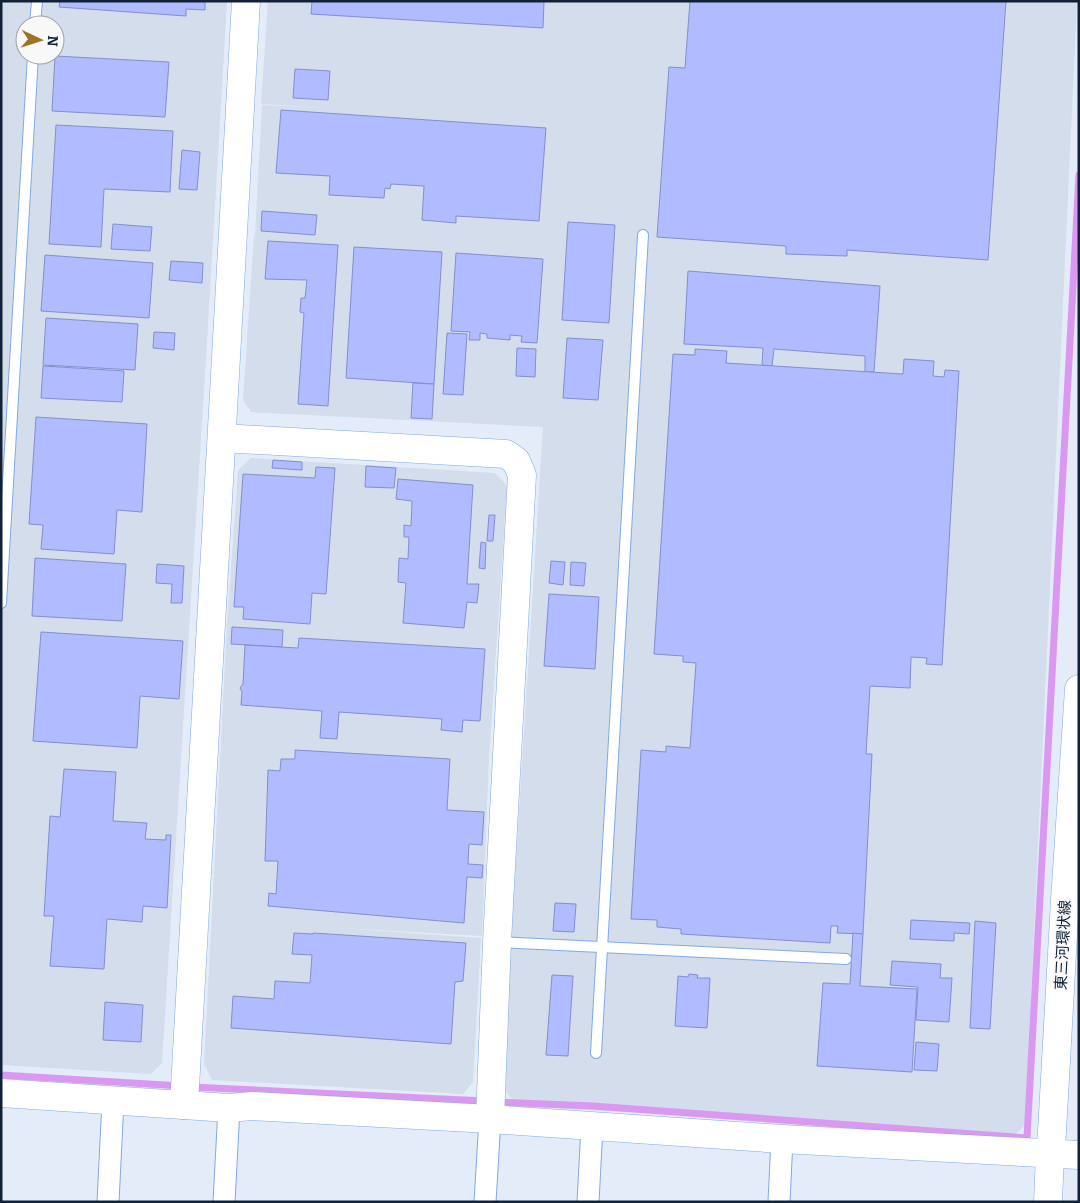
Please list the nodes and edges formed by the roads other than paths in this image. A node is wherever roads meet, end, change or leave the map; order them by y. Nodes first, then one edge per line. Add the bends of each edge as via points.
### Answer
1 (37, 1) edge
2 (246, 1) edge
3 (36, 15) edge
4 (33, 65) edge
5 (643, 235) dead end
6 (222, 438) junction
7 (1, 599) edge
8 (1, 603) edge
9 (1079, 689) edge
10 (1077, 753) edge
11 (1072, 900) edge
12 (497, 942) junction
13 (603, 948) junction
14 (846, 959) dead end
15 (596, 1053) dead end
16 (1, 1093) edge
17 (113, 1101) junction
18 (184, 1105) junction
19 (229, 1108) junction
20 (490, 1119) junction
21 (592, 1126) junction
22 (782, 1139) junction
23 (1050, 1154) junction
24 (1079, 1155) edge
25 (108, 1202) edge
26 (224, 1202) edge
27 (485, 1202) edge
28 (588, 1202) edge
29 (779, 1202) edge
30 (1048, 1202) edge

1 - 3 lane
2 - 6 street
4 - 7 lane
5 - 13 lane
6 - 12 street via 506,454 516,461 522,475
6 - 18 street
7 - 8 lane
9 - 10 street, 東三河環状線
10 - 11 street, 東三河環状線
11 - 23 street, 東三河環状線
12 - 13 lane
12 - 20 street
13 - 14 lane
13 - 15 lane
16 - 17 street
17 - 18 street
17 - 25 street
18 - 19 street
19 - 20 street via 252,1106
19 - 26 street
20 - 21 street
20 - 27 street
21 - 22 street
21 - 28 street
22 - 23 street
22 - 29 street
23 - 24 street
23 - 30 street, 東三河環状線

